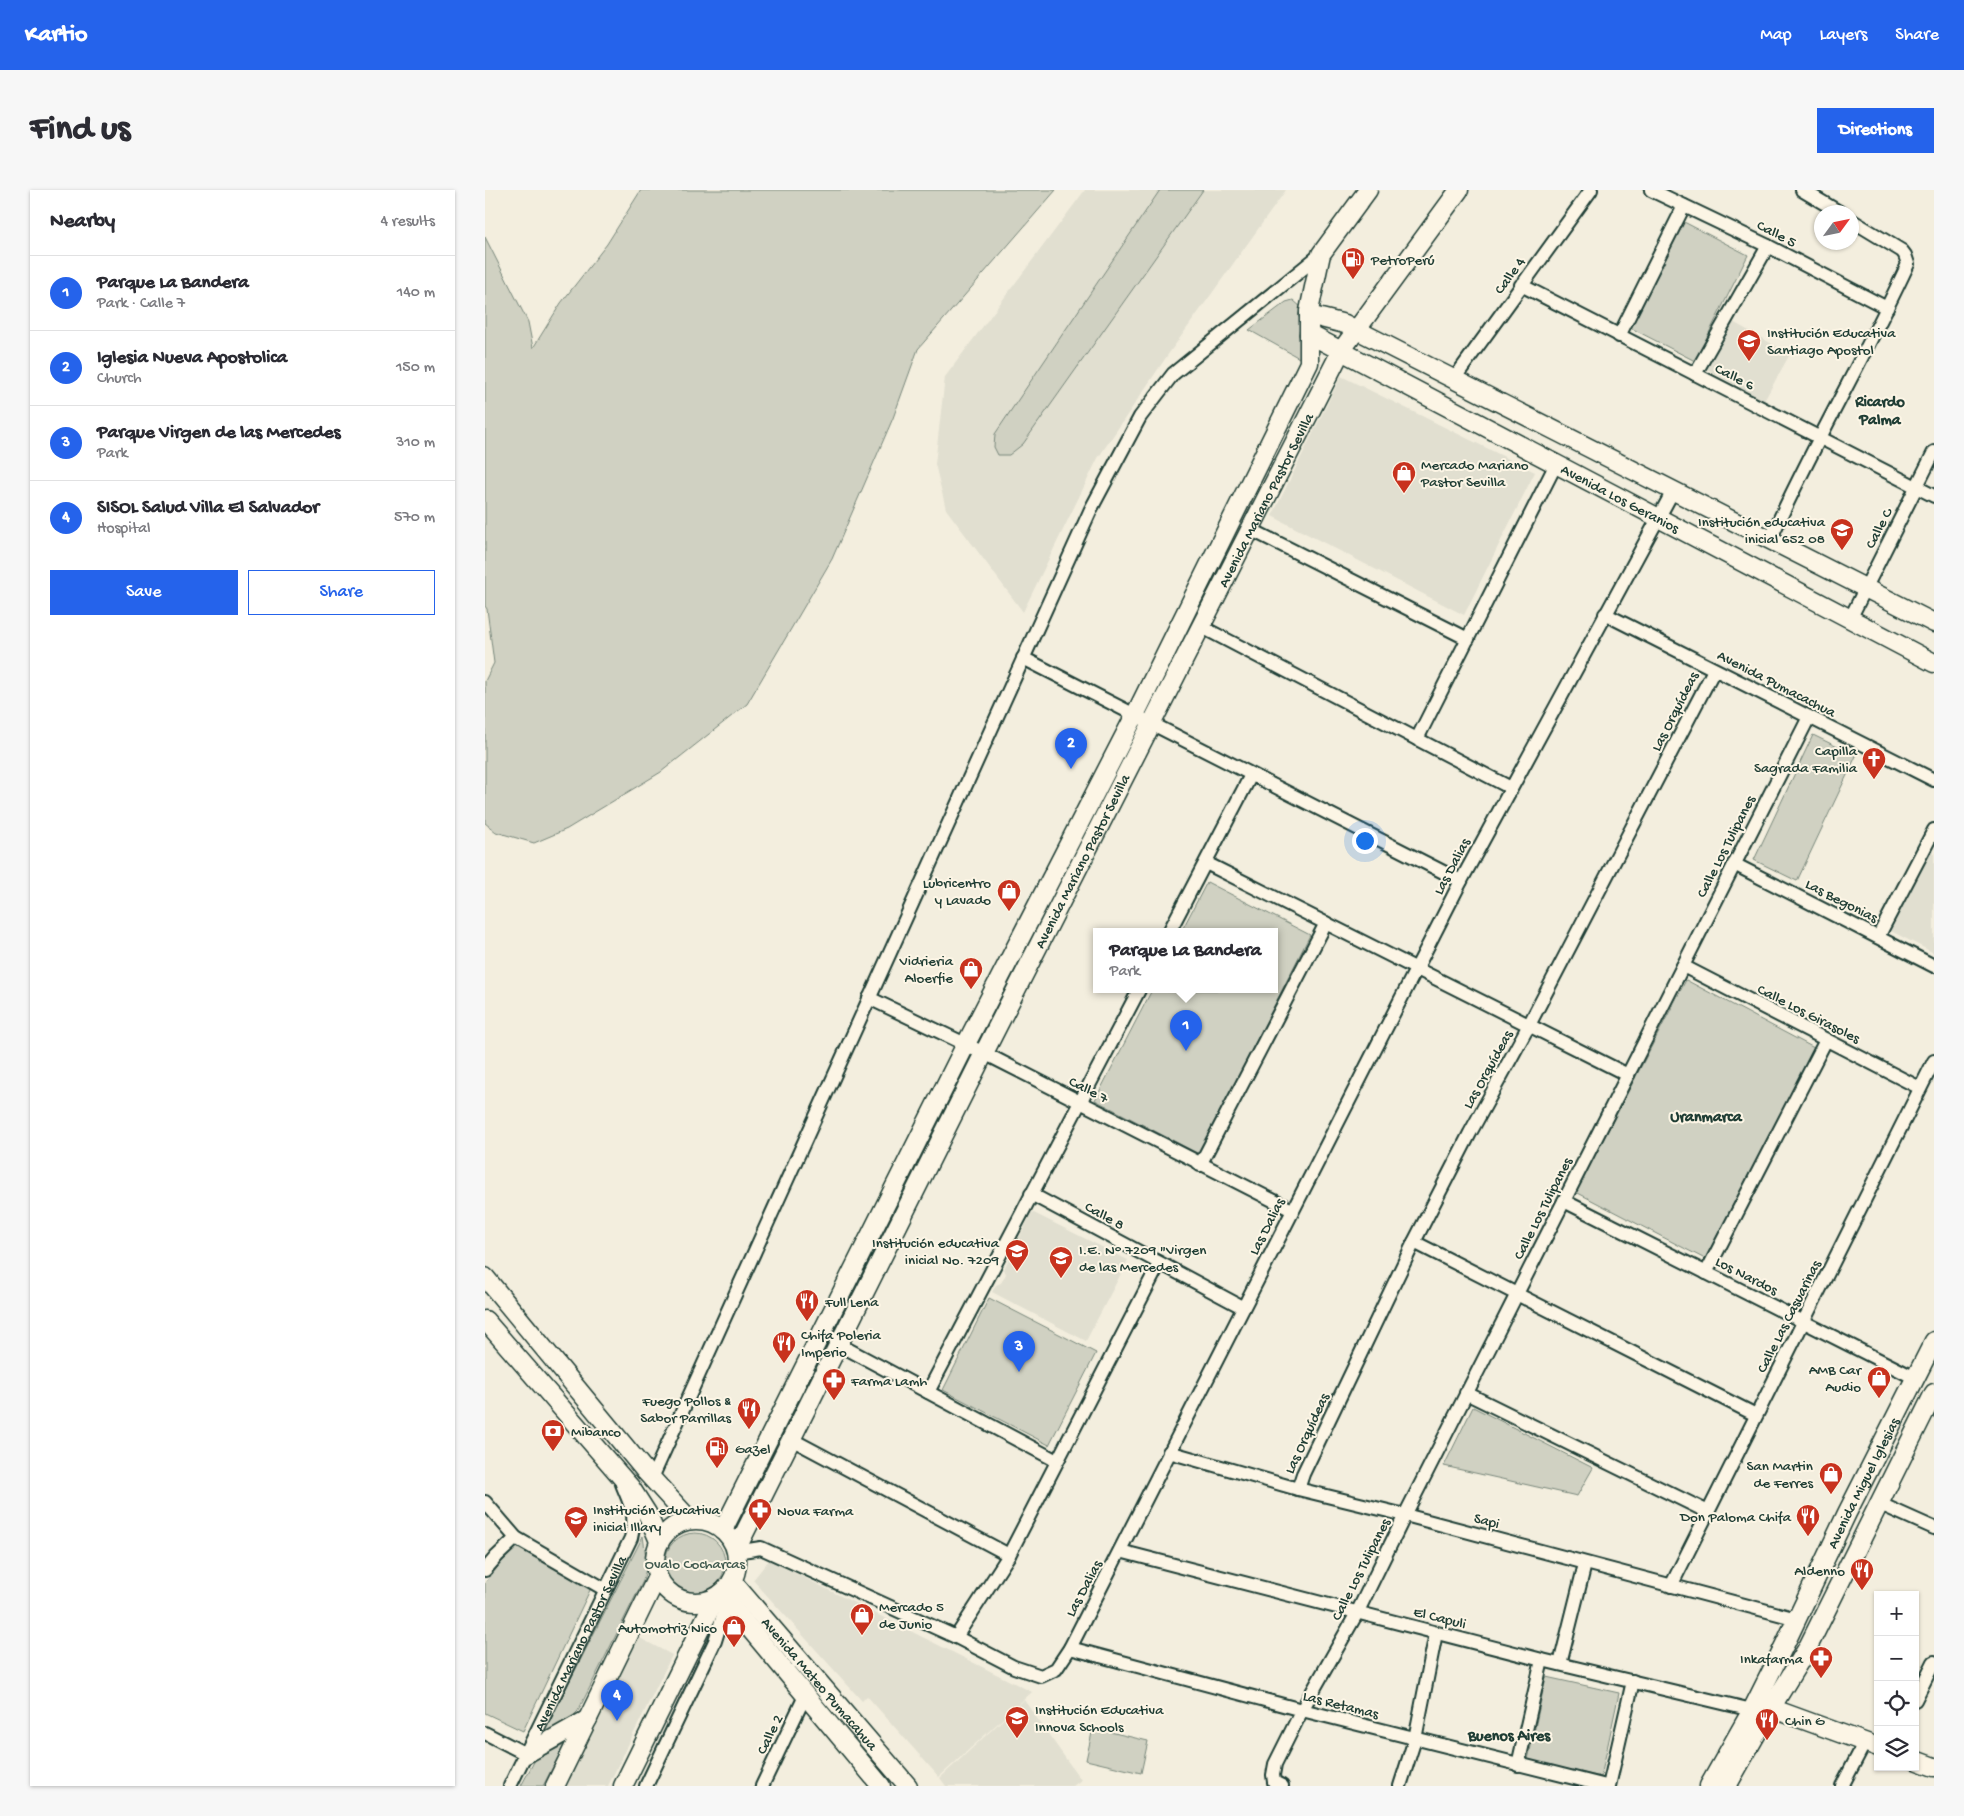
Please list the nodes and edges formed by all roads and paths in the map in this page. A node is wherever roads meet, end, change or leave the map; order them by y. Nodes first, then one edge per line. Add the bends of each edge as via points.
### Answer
1 (1368, 190) edge
2 (1459, 190) edge
3 (1591, 190) edge
4 (1651, 190) edge
5 (1802, 190) edge
6 (1827, 205) edge
7 (1684, 206) junction
8 (1859, 225) edge
9 (1768, 246) junction
10 (1321, 254) junction
11 (1521, 285) junction
12 (1887, 308) junction
13 (1309, 315) junction
14 (1357, 329) junction
15 (1309, 334) junction
16 (1619, 336) junction
17 (1387, 345) junction
18 (1341, 351) junction
19 (1376, 369) junction
20 (1695, 374) junction
21 (1454, 379) junction
22 (1820, 438) junction
23 (1934, 452) edge
24 (1556, 464) junction
25 (1917, 487) junction
26 (1673, 492) junction
27 (1934, 496) edge
28 (1658, 518) junction
29 (1250, 529) junction
30 (1770, 540) junction
31 (1865, 588) junction
32 (1605, 614) junction
33 (1850, 619) junction
34 (1934, 623) edge
35 (1200, 626) junction
36 (1468, 639) junction
37 (1023, 658) junction
38 (1934, 663) edge
39 (1713, 670) junction
40 (1809, 718) junction
41 (1143, 719) junction
42 (1417, 739) junction
43 (1251, 775) junction
44 (1934, 780) edge
45 (1511, 788) junction
46 (1934, 830) edge
47 (1206, 863) junction
48 (1735, 864) junction
49 (1461, 881) junction
50 (1327, 923) junction
51 (1171, 928) edge
52 (1878, 937) junction
53 (1683, 966) junction
54 (1934, 966) edge
55 (1417, 968) junction
56 (1137, 993) edge
57 (869, 998) junction
58 (1529, 1025) junction
59 (1826, 1040) junction
60 (966, 1044) junction
61 (984, 1053) junction
62 (1934, 1061) edge
63 (1628, 1074) junction
64 (1920, 1088) junction
65 (1080, 1102) junction
66 (1200, 1165) junction
67 (1031, 1194) junction
68 (1564, 1201) junction
69 (1292, 1210) junction
70 (1414, 1242) junction
71 (1159, 1264) junction
72 (1706, 1273) junction
73 (485, 1277) edge
74 (1517, 1294) junction
75 (1242, 1307) junction
76 (485, 1320) edge
77 (1803, 1322) junction
78 (1934, 1341) edge
79 (838, 1344) junction
80 (1915, 1378) junction
81 (928, 1392) junction
82 (1467, 1393) junction
83 (1934, 1393) edge
84 (1756, 1415) junction
85 (791, 1439) junction
86 (1169, 1452) junction
87 (1057, 1461) junction
88 (617, 1470) junction
89 (652, 1478) junction
90 (1298, 1489) junction
91 (485, 1502) edge
92 (1879, 1503) junction
93 (1708, 1512) junction
94 (1405, 1515) junction
95 (690, 1520) junction
96 (1934, 1528) edge
97 (723, 1530) junction
98 (516, 1538) junction
99 (659, 1541) junction
100 (736, 1551) junction
101 (1121, 1551) junction
102 (1009, 1555) junction
103 (1585, 1564) junction
104 (485, 1570) edge
105 (657, 1577) junction
106 (1671, 1586) junction
107 (606, 1590) junction
108 (722, 1592) junction
109 (1357, 1613) junction
110 (1797, 1619) junction
111 (1436, 1633) junction
112 (956, 1637) junction
113 (1070, 1648) junction
114 (1542, 1660) junction
115 (1934, 1662) edge
116 (1560, 1664) junction
117 (1633, 1681) junction
118 (1919, 1692) edge
119 (805, 1696) junction
120 (1771, 1708) junction
121 (1302, 1710) junction
122 (1752, 1710) junction
123 (588, 1719) junction
124 (485, 1733) edge
125 (1415, 1739) junction
126 (1871, 1744) edge
127 (526, 1754) junction
128 (1919, 1761) edge
129 (1518, 1765) junction
130 (1934, 1767) edge
131 (763, 1785) edge
132 (510, 1786) edge
133 (555, 1786) edge
134 (623, 1786) edge
135 (646, 1786) edge
136 (881, 1786) edge
137 (908, 1786) edge
138 (1282, 1786) edge
139 (1400, 1786) edge
140 (1608, 1786) edge
141 (1709, 1786) edge
142 (1727, 1786) edge
143 (1842, 1786) edge

1 - 10 main road, Avenida Mariano Pastor Sevilla
2 - 14 main road, Avenida Mariano Pastor Sevilla
3 - 11 street, Calle 4
4 - 7 street, Calle 5
5 - 6 street
7 - 9 street, Calle 5
7 - 16 street
8 - 12 street via 1902,251 1907,260
9 - 12 street, Calle 5
9 - 20 street
10 - 13 main road, Avenida Mariano Pastor Sevilla
10 - 37 street via 1173,374 1140,417 1091,509
11 - 16 street, Calle 6
11 - 21 street, Calle 4
12 - 22 street
13 - 14 main road, Avenida Los Geranios
13 - 15 main road, Avenida Mariano Pastor Sevilla
14 - 17 main road, Avenida Los Geranios
14 - 18 main road, Avenida Mariano Pastor Sevilla
15 - 18 main road, Avenida Los Geranios
15 - 41 main road, Avenida Mariano Pastor Sevilla via 1309,363
16 - 20 street, Calle 6
17 - 19 main road
17 - 21 main road, Avenida Los Geranios
18 - 19 main road, Avenida Los Geranios
18 - 29 main road, Avenida Mariano Pastor Sevilla
19 - 24 main road, Avenida Los Geranios
20 - 22 street, Calle 6
21 - 26 main road, Avenida Los Geranios
22 - 25 street, Calle 6
22 - 30 street
23 - 25 street, Calle C
24 - 28 main road, Avenida Los Geranios
24 - 36 street
25 - 27 street, Calle 6
25 - 31 street, Calle C
26 - 28 street, Las Dalias
26 - 30 main road, Avenida Los Geranios
28 - 32 street, Las Dalias
28 - 33 main road, Avenida Los Geranios
29 - 35 main road, Avenida Mariano Pastor Sevilla
29 - 36 street
30 - 31 main road, Avenida Los Geranios
31 - 33 street, Calle C
31 - 34 main road, Avenida Los Geranios
32 - 39 street, Avenida Pumacachua
32 - 45 street, Las Dalias
33 - 38 main road, Avenida Los Geranios
35 - 41 main road, Avenida Mariano Pastor Sevilla
35 - 42 street
36 - 42 street
37 - 41 street
37 - 57 street
39 - 40 street, Avenida Pumacachua
39 - 58 street, Las Orquídeas
40 - 44 street, Avenida Pumacachua
40 - 48 street, Calle Los Tulipanes
41 - 43 street
41 - 60 main road, Avenida Mariano Pastor Sevilla
41 - 61 main road, Avenida Mariano Pastor Sevilla
42 - 45 street
43 - 47 street
43 - 49 street
45 - 49 street, Las Dalias
46 - 52 street
47 - 50 street
47 - 51 street
48 - 52 street, Las Begonias
48 - 53 street, Calle Los Tulipanes
49 - 55 street, Las Dalias
50 - 55 street
50 - 66 street
52 - 54 street, Las Begonias
53 - 59 street, Calle Los Girasoles
53 - 63 street, Calle Los Tulipanes
55 - 58 street
55 - 69 street, Las Dalias
56 - 65 street
57 - 60 street, Calle 7
57 - 89 street
58 - 63 street
58 - 70 street, Las Orquídeas
59 - 64 street, Calle Los Girasoles
59 - 72 street
60 - 61 street, Calle 7
60 - 97 main road, Avenida Mariano Pastor Sevilla
61 - 65 street, Calle 7
61 - 79 main road, Avenida Mariano Pastor Sevilla
62 - 64 street, Calle Las Casuarinas
63 - 68 street, Calle Los Tulipanes
64 - 77 street, Calle Las Casuarinas
65 - 66 street, Calle 7
65 - 67 street
66 - 69 street, Calle 7
67 - 71 street, Calle 8
67 - 81 street
68 - 72 street, Los Nardos
68 - 74 street, Calle Los Tulipanes
69 - 75 street, Las Dalias
70 - 74 street
70 - 90 street, Las Orquídeas
71 - 75 street, Calle 8
71 - 87 street
72 - 77 street, Los Nardos
73 - 89 main road
74 - 82 street, Calle Los Tulipanes
74 - 84 street
75 - 86 street, Las Dalias
76 - 88 main road
77 - 80 street, Los Nardos
77 - 84 street, Calle Las Casuarinas
78 - 80 main road, Avenida Miguel Iglesias
79 - 81 street
79 - 85 main road, Avenida Mariano Pastor Sevilla
80 - 110 main road, Avenida Miguel Iglesias
81 - 87 street
82 - 93 street
82 - 94 street, Calle Los Tulipanes
83 - 92 main road, Avenida Miguel Iglesias
84 - 93 street, Calle Las Casuarinas
85 - 100 main road, Avenida Mariano Pastor Sevilla
85 - 102 street
86 - 90 street, Sapi
86 - 101 street, Las Dalias
87 - 102 street
88 - 99 main road via 643,1506
88 - 107 street, Avenida Mariano Pastor Sevilla via 635,1523
89 - 95 main road
90 - 94 street, Sapi
91 - 98 street
92 - 96 street
92 - 120 main road, Avenida Miguel Iglesias via 1807,1649
93 - 106 street, Calle Las Casuarinas
94 - 103 street, Sapi
94 - 109 street, Calle Los Tulipanes
95 - 97 main road via 713,1523
95 - 99 main road via 677,1524
97 - 100 main road
98 - 104 street
98 - 107 street
99 - 105 main road via 654,1565
100 - 108 main road via 736,1572
100 - 112 street, Las Dalias via 761,1548
101 - 109 street, El Capuli
101 - 113 street, Las Dalias
102 - 112 street
103 - 106 street, Sapi
103 - 116 street
105 - 108 main road via 663,1587 683,1601 695,1603
105 - 123 main road
106 - 110 street, Sapi
107 - 127 street, Avenida Mariano Pastor Sevilla
108 - 119 main road, Avenida Mateo Pumacahua
108 - 134 main road
108 - 135 street via 724,1612 715,1641
108 - 137 main road, Avenida Mateo Pumacahua
109 - 111 street, El Capuli
109 - 121 street, Calle Los Tulipanes
110 - 122 main road, Avenida Miguel Iglesias
111 - 114 street, El Capuli
111 - 125 street
112 - 113 street, Las Dalias via 1013,1667 1041,1676 1056,1669
113 - 121 street, Las Retamas
114 - 116 street, El Capuli
114 - 129 street
115 - 118 street
116 - 117 street, El Capuli
117 - 122 street, El Capuli
117 - 140 street
119 - 131 street, Calle 2
119 - 136 main road, Avenida Mateo Pumacahua
120 - 122 main road
120 - 126 main road
120 - 142 main road, Avenida Miguel Iglesias
121 - 125 street, Las Retamas
121 - 138 street, Calle Los Tulipanes via 1275,1764 1275,1782
122 - 141 main road, Avenida Miguel Iglesias
123 - 127 main road
123 - 133 main road
124 - 127 street
125 - 129 street, Las Retamas
125 - 139 street
126 - 143 street
127 - 132 street, Avenida Mariano Pastor Sevilla
128 - 130 main road
129 - 140 street, Las Retamas

